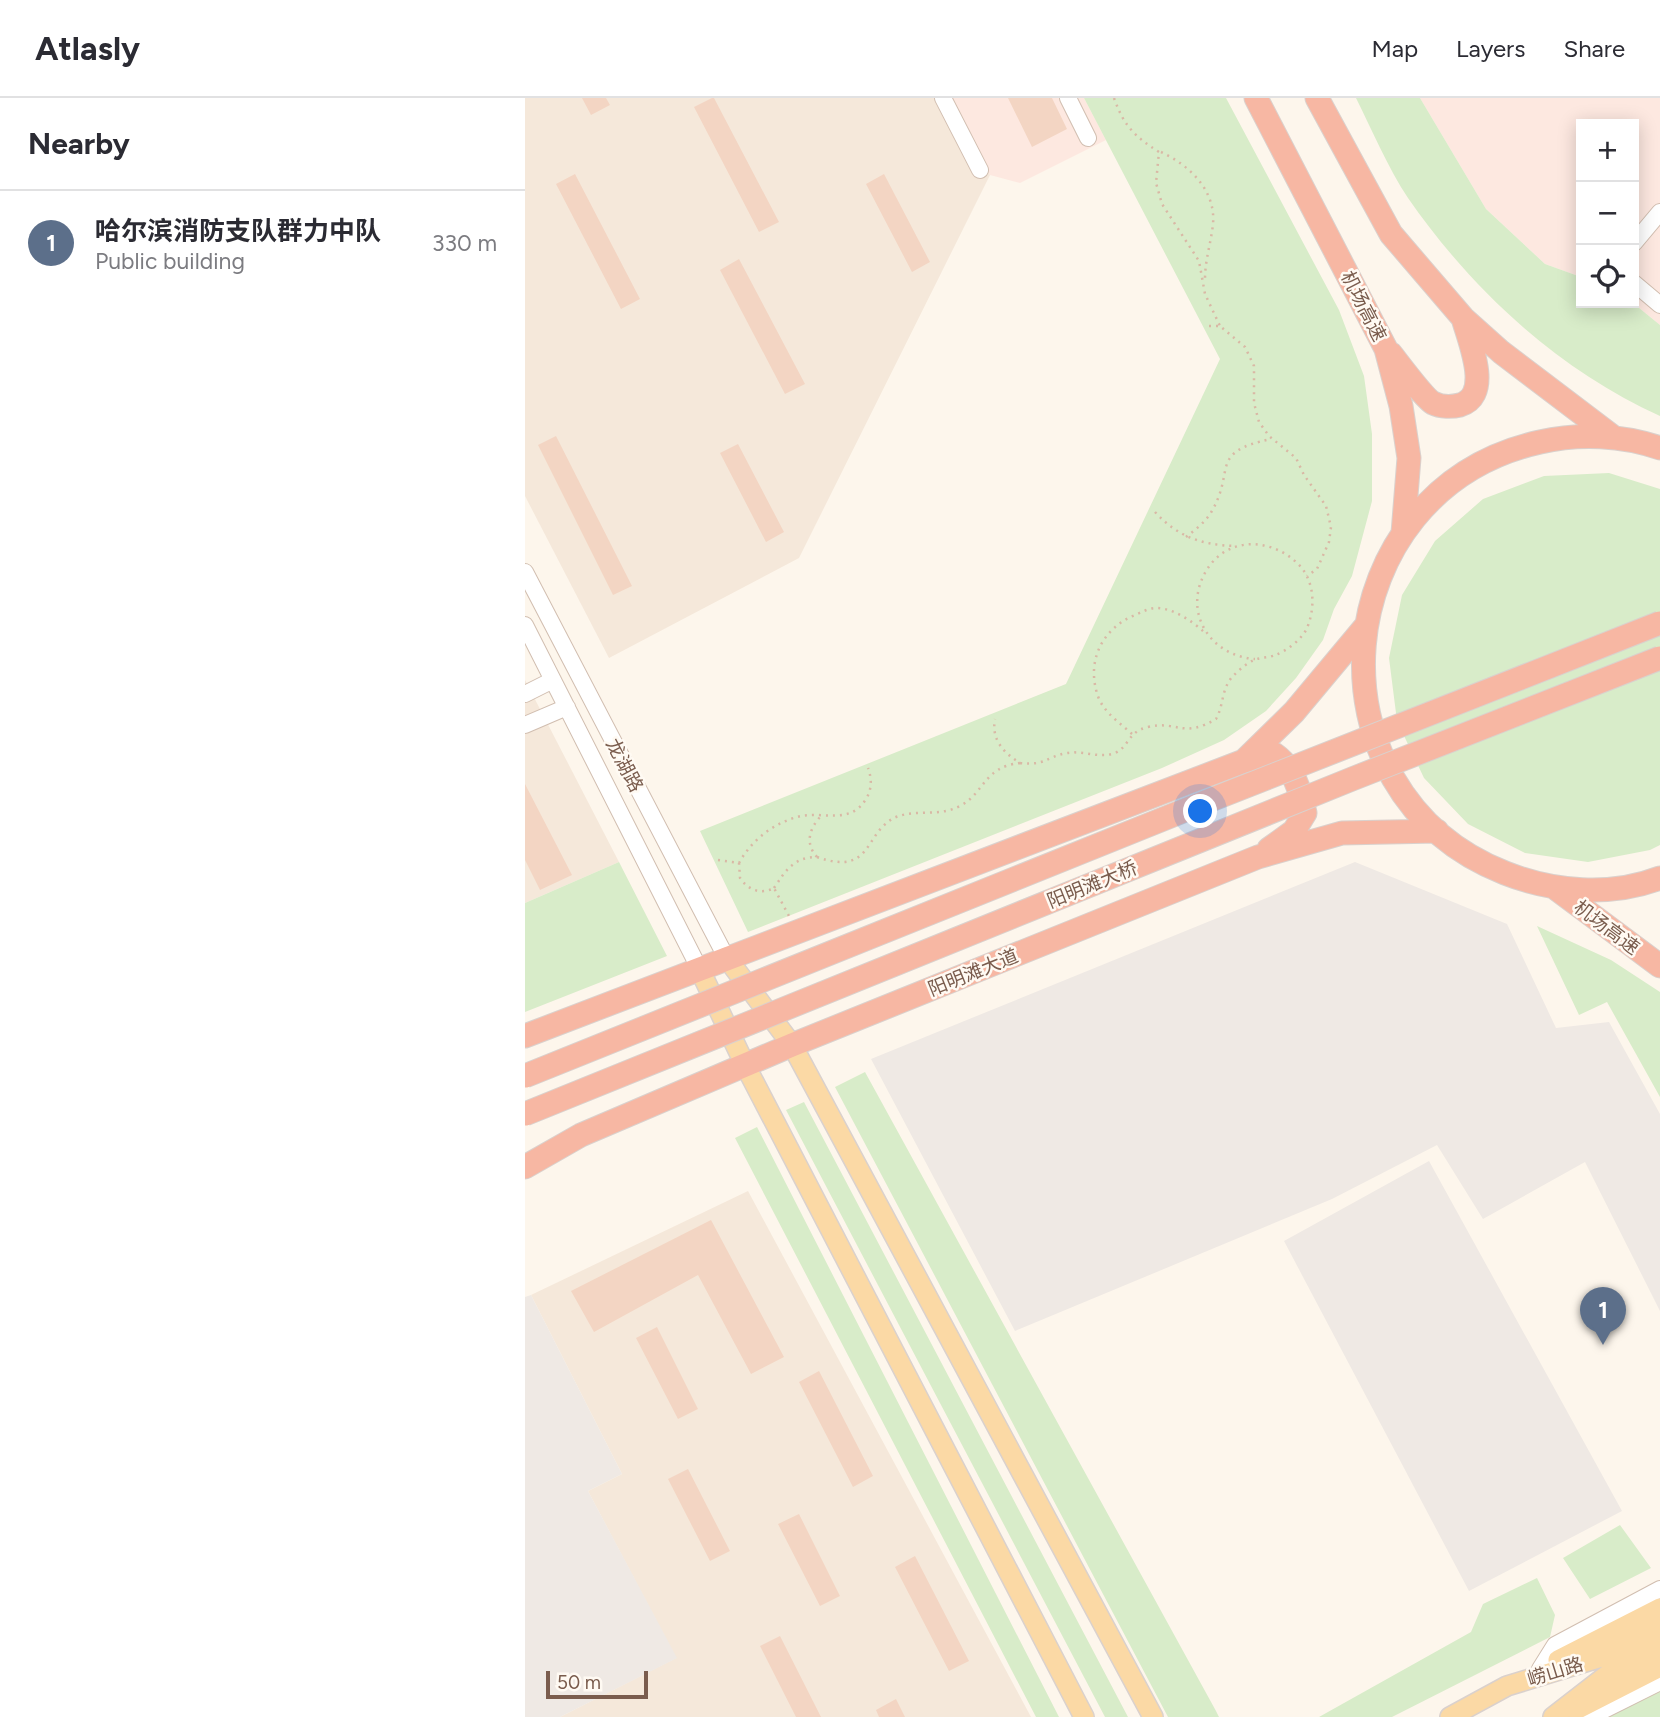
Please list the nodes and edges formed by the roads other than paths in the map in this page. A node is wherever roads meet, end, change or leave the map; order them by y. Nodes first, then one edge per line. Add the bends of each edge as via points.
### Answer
1 (943, 98) edge
2 (1068, 98) edge
3 (1256, 98) edge
4 (1317, 98) edge
5 (1088, 138) dead end
6 (980, 170) dead end
7 (1660, 212) edge
8 (1639, 237) edge
9 (1639, 287) edge
10 (1660, 305) edge
11 (1463, 318) junction
12 (1386, 349) junction
13 (1613, 438) junction
14 (1660, 449) edge
15 (1403, 533) junction
16 (525, 572) edge
17 (1660, 623) edge
18 (525, 625) edge
19 (1365, 627) junction
20 (1660, 658) edge
21 (553, 680) junction
22 (525, 694) edge
23 (567, 707) junction
24 (525, 725) edge
25 (1244, 761) junction
26 (1437, 831) junction
27 (1258, 857) junction
28 (1660, 878) edge
29 (1554, 887) junction
30 (726, 957) junction
31 (1660, 966) edge
32 (699, 968) junction
33 (617, 1000) junction
34 (525, 1036) edge
35 (792, 1045) junction
36 (525, 1047) edge
37 (745, 1065) junction
38 (525, 1076) edge
39 (525, 1114) edge
40 (581, 1135) junction
41 (525, 1153) edge
42 (525, 1167) edge
43 (1660, 1589) edge
44 (1660, 1608) edge
45 (1660, 1627) edge
46 (1660, 1647) edge
47 (1660, 1667) edge
48 (1540, 1670) junction
49 (1660, 1682) edge
50 (1507, 1686) junction
51 (1084, 1717) edge
52 (1153, 1717) edge
53 (1450, 1717) edge
54 (1553, 1717) edge
55 (1562, 1717) edge
56 (1590, 1717) edge

1 - 6 street
2 - 5 street
3 - 12 highway, 机场高速
4 - 11 highway via 1391,234
7 - 8 street
9 - 10 street
11 - 12 highway via 1478,379 1477,391 1468,402 1451,407 1432,403
11 - 13 highway
12 - 15 highway, 机场高速 via 1409,458
13 - 14 highway
13 - 15 highway via 1553,439 1495,456 1444,489
15 - 19 highway via 1379,578
16 - 30 street, 龙湖路
17 - 38 highway, 阳明滩大桥, bridge
18 - 21 street, 龙湖路
19 - 25 highway via 1294,712
19 - 26 highway via 1363,677 1375,738 1390,773
20 - 39 highway, 阳明滩大桥, bridge
21 - 22 street
21 - 23 street, 龙湖路
23 - 24 street
23 - 32 street, 龙湖路
25 - 27 highway via 1274,754 1286,762 1305,813 1294,831
25 - 30 highway
26 - 27 highway, 阳明滩大道 via 1342,833
26 - 29 highway via 1491,868
27 - 35 highway, 阳明滩大道
28 - 29 highway via 1621,888
29 - 31 highway, 机场高速
30 - 32 highway
30 - 35 main road
32 - 33 highway
32 - 37 main road
33 - 34 highway
33 - 36 highway
35 - 37 highway, 阳明滩大道
35 - 52 main road
37 - 40 highway, 阳明滩大道
37 - 51 main road
40 - 41 highway
40 - 42 highway, 阳明滩大道
43 - 48 street via 1555,1645
44 - 48 main road
45 - 50 main road, 崂山路 via 1605,1656
46 - 54 main road, 崂山路 via 1611,1672
47 - 55 main road
48 - 50 main road
49 - 56 street
50 - 53 main road, 崂山路

